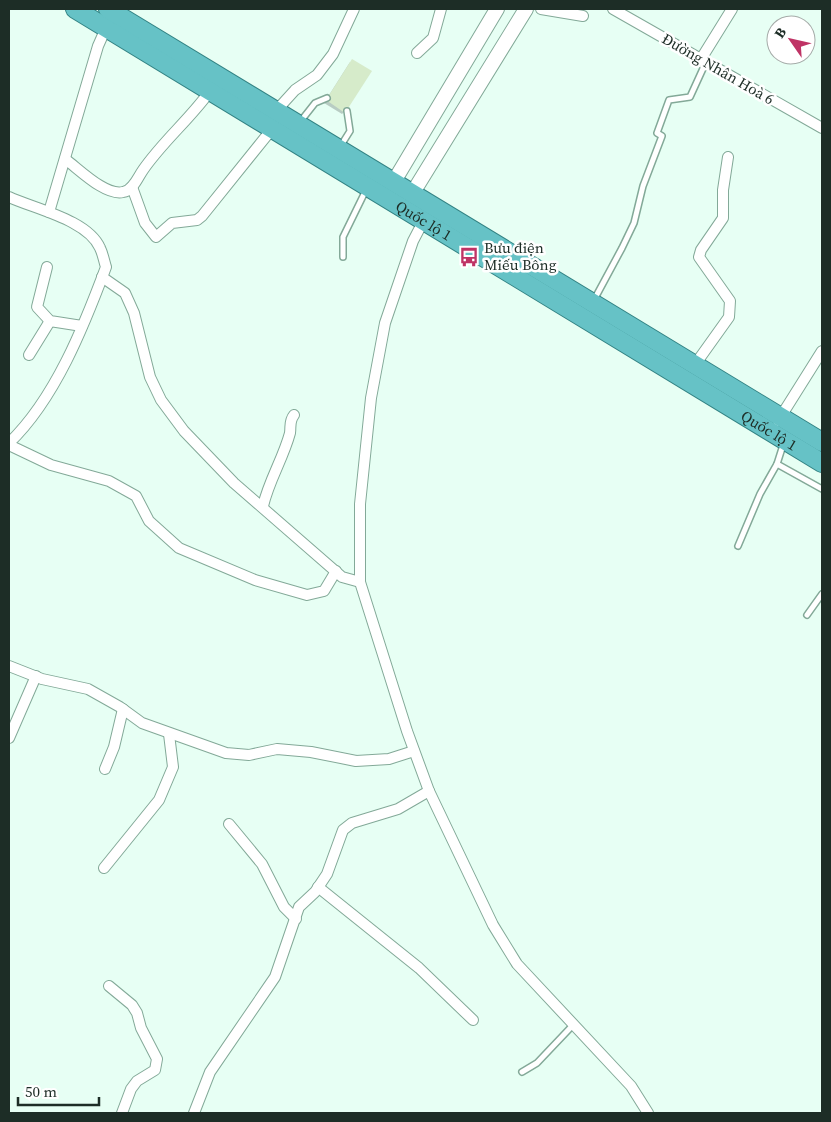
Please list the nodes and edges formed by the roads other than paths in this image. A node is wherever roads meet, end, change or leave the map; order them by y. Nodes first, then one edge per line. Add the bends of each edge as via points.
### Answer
1 (75, 9) edge
2 (108, 9) edge
3 (354, 9) edge
4 (441, 9) edge
5 (497, 9) edge
6 (526, 9) edge
7 (541, 9) edge
8 (613, 9) edge
9 (732, 9) edge
10 (583, 16) dead end
11 (106, 28) junction
12 (417, 53) dead end
13 (704, 61) junction
14 (210, 91) junction
15 (327, 98) dead end
16 (347, 111) dead end
17 (274, 120) junction
18 (822, 128) edge
19 (293, 132) junction
20 (339, 150) junction
21 (728, 157) dead end
22 (65, 159) junction
23 (392, 182) junction
24 (132, 187) junction
25 (367, 187) junction
26 (412, 194) junction
27 (9, 197) edge
28 (49, 212) junction
29 (428, 214) junction
30 (343, 257) dead end
31 (47, 267) dead end
32 (102, 277) junction
33 (592, 303) junction
34 (50, 321) junction
35 (82, 326) junction
36 (822, 350) edge
37 (29, 355) dead end
38 (694, 366) junction
39 (294, 415) dead end
40 (778, 430) junction
41 (822, 442) edge
42 (9, 444) edge
43 (822, 463) edge
44 (777, 464) junction
45 (822, 489) edge
46 (263, 506) junction
47 (738, 546) dead end
48 (336, 572) junction
49 (360, 582) junction
50 (822, 594) edge
51 (807, 615) dead end
52 (9, 666) edge
53 (36, 676) junction
54 (122, 709) junction
55 (169, 734) junction
56 (9, 738) edge
57 (414, 751) junction
58 (105, 769) dead end
59 (430, 791) junction
60 (229, 824) dead end
61 (104, 868) dead end
62 (318, 887) junction
63 (296, 920) junction
64 (109, 986) dead end
65 (473, 1020) dead end
66 (575, 1024) junction
67 (522, 1072) dead end
68 (122, 1113) edge
69 (194, 1113) edge
70 (648, 1113) edge

1 - 11 highway, Quốc lộ 1
2 - 17 highway, Quốc lộ 1
3 - 17 street via 333,54 317,75 295,90
4 - 12 street via 433,38
5 - 23 street
6 - 26 street
7 - 10 street
8 - 13 street, Đường Nhân Hoà 6
9 - 13 street
11 - 14 highway, Quốc lộ 1
11 - 22 street
13 - 18 street, Đường Nhân Hoà 6
13 - 33 lane via 690,97 669,100 666,104 657,133 662,136 643,186 634,223
14 - 17 highway, Quốc lộ 1
14 - 24 street via 158,149
15 - 19 lane via 315,103
16 - 20 lane via 350,131
17 - 19 highway, Quốc lộ 1
17 - 24 street via 196,220 172,223 156,237 145,223
19 - 20 highway, Quốc lộ 1
19 - 25 highway, Quốc lộ 1
20 - 23 highway, Quốc lộ 1
21 - 38 street via 723,218 699,256 730,300 729,316
22 - 24 street via 97,185 115,192 125,192
22 - 28 street
23 - 26 highway, Quốc lộ 1
25 - 29 highway, Quốc lộ 1
25 - 30 lane via 343,237
26 - 29 highway, Quốc lộ 1
27 - 28 street
28 - 32 street via 86,231 100,246 106,267
29 - 33 highway, Quốc lộ 1
29 - 40 highway, Quốc lộ 1
29 - 49 street via 413,241 385,323 371,398 360,504
31 - 34 street via 37,307
32 - 35 street
32 - 46 street via 124,293 134,313 150,377 161,400 184,431 234,483
33 - 38 highway, Quốc lộ 1
34 - 35 street
34 - 37 street
35 - 42 street via 60,374
36 - 40 street
38 - 40 highway, Quốc lộ 1
39 - 46 street via 279,469 270,480
40 - 41 highway, Quốc lộ 1
40 - 43 highway, Quốc lộ 1
40 - 44 lane
42 - 48 street via 51,465 110,481 136,496 149,521 178,548 254,580 307,595 324,591
44 - 45 lane
44 - 47 lane
46 - 48 street
48 - 49 street
49 - 57 street
50 - 51 lane
52 - 53 street
53 - 54 street via 88,690
53 - 56 street
54 - 55 street via 142,723
54 - 58 street
55 - 57 street via 226,753 249,755 277,749 356,761 389,759
55 - 61 street via 173,767 159,800
57 - 59 street
59 - 62 street via 398,809 352,822 343,830
59 - 66 street via 493,925 517,964
60 - 63 street via 262,864 284,907
62 - 63 street via 299,907
62 - 65 street via 419,968
63 - 69 street via 275,977 210,1072
64 - 68 street via 132,1004 157,1059 155,1070 130,1089
66 - 67 lane via 537,1063
66 - 70 street via 632,1086

